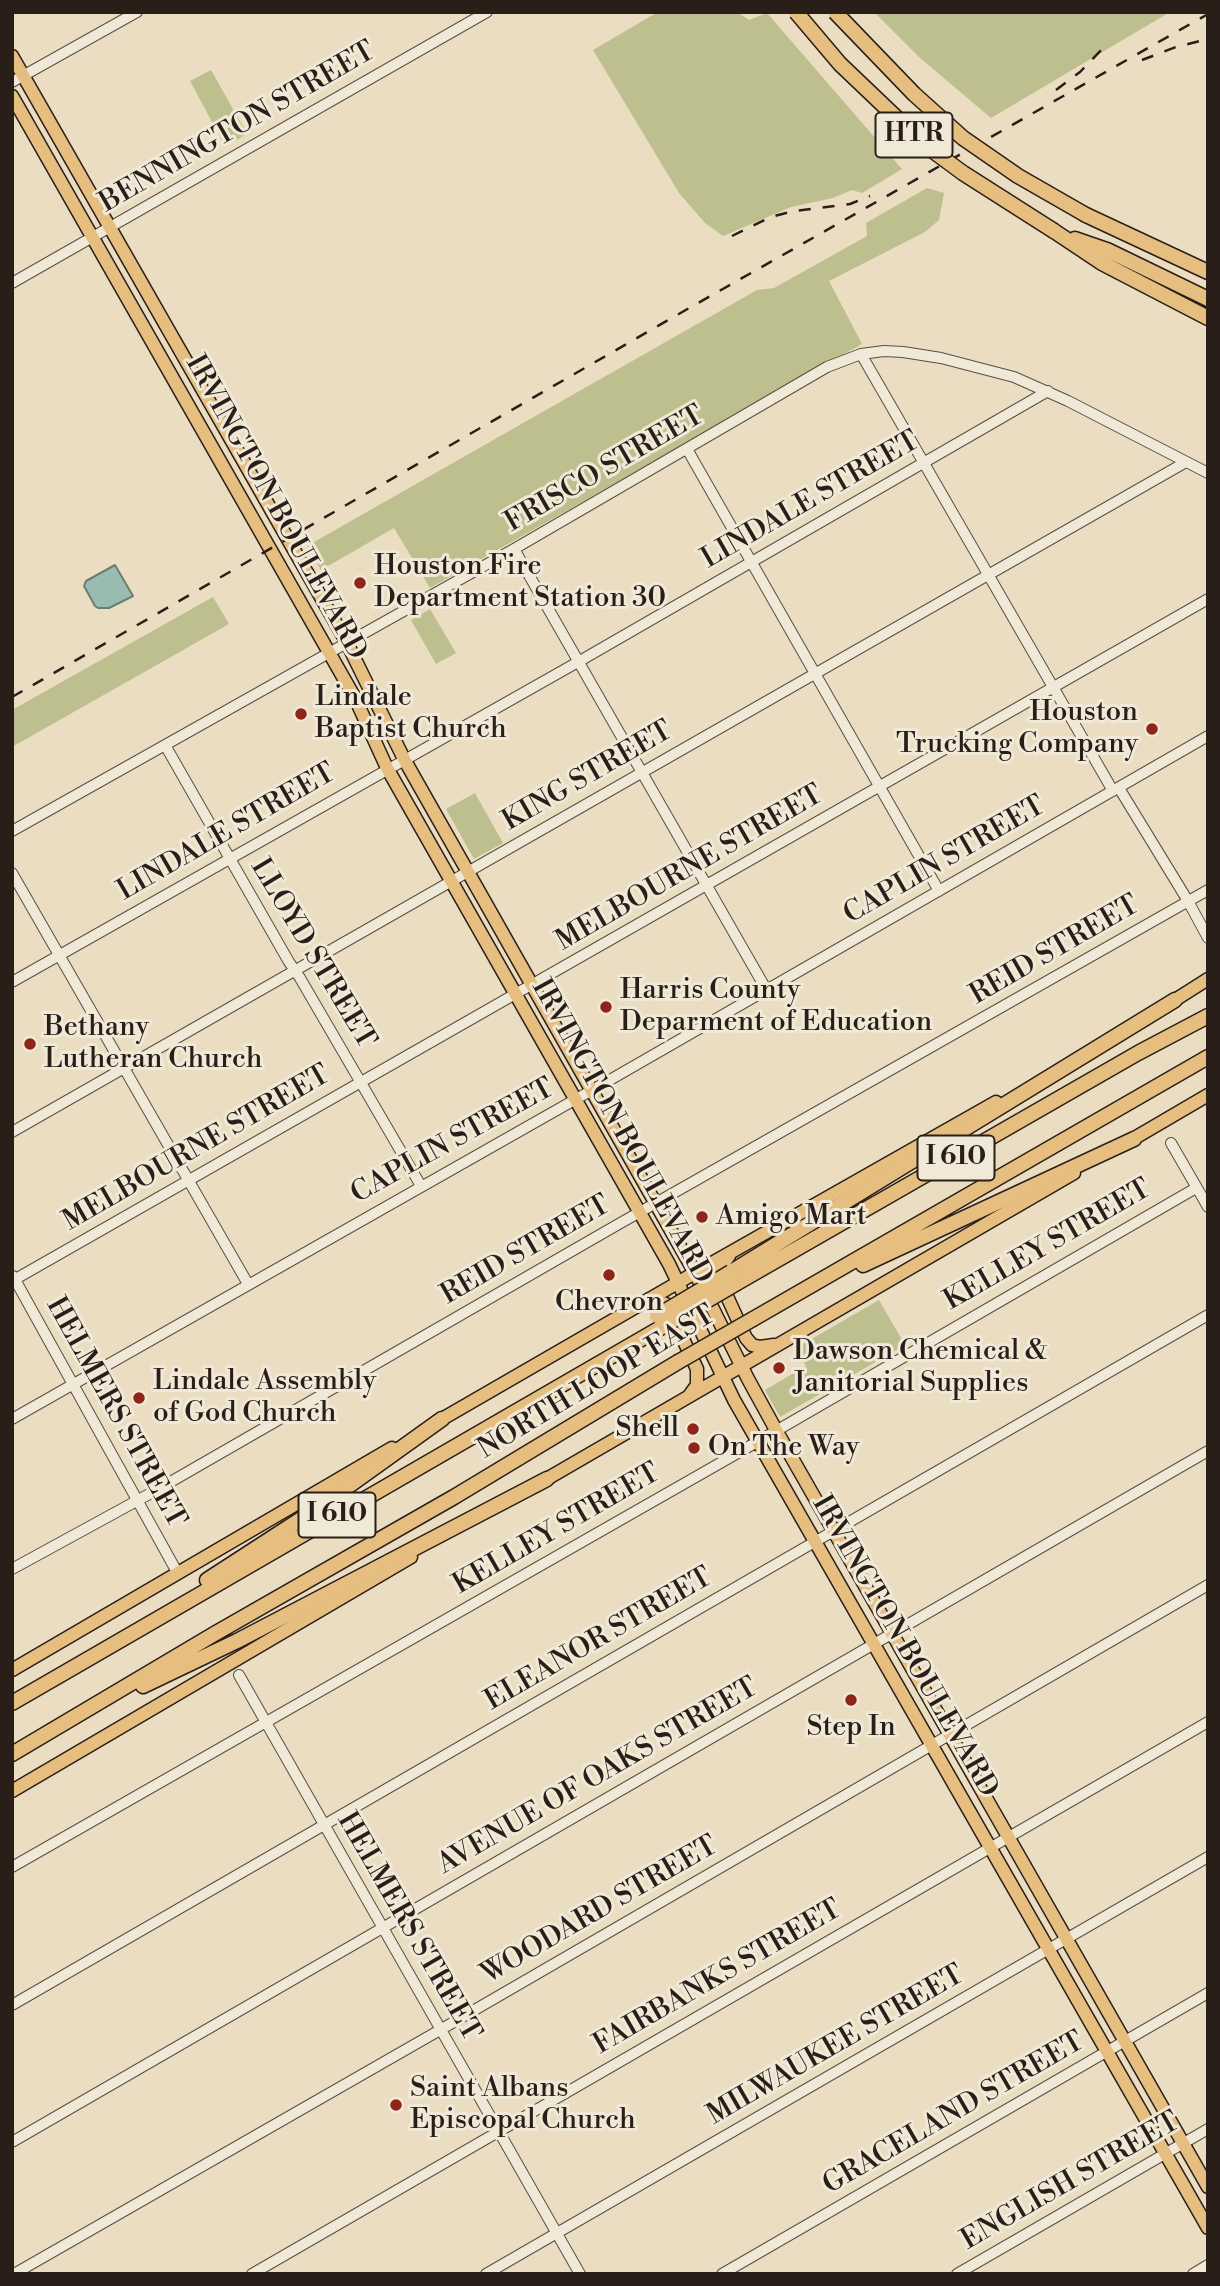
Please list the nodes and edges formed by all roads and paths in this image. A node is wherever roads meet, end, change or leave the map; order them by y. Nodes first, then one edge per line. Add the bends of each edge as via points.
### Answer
1 (137, 12) edge
2 (487, 12) edge
3 (796, 12) edge
4 (835, 12) edge
5 (12, 56) edge
6 (18, 79) edge
7 (12, 96) edge
8 (110, 227) junction
9 (1054, 231) junction
10 (93, 236) junction
11 (1208, 272) edge
12 (12, 283) edge
13 (1208, 299) edge
14 (159, 314) junction
15 (1208, 318) edge
16 (143, 324) junction
17 (861, 354) junction
18 (1048, 391) junction
19 (208, 398) junction
20 (190, 408) junction
21 (687, 449) junction
22 (1186, 461) junction
23 (923, 463) junction
24 (1208, 473) edge
25 (268, 506) junction
26 (250, 517) junction
27 (514, 549) junction
28 (751, 562) junction
29 (987, 576) junction
30 (1208, 599) edge
31 (325, 605) junction
32 (307, 616) junction
33 (346, 641) junction
34 (328, 652) junction
35 (578, 662) junction
36 (814, 674) junction
37 (1051, 687) junction
38 (1208, 736) edge
39 (165, 746) junction
40 (404, 759) junction
41 (387, 768) junction
42 (642, 771) junction
43 (879, 786) junction
44 (1116, 789) junction
45 (12, 831) edge
46 (229, 859) junction
47 (468, 871) junction
48 (12, 873) edge
49 (451, 881) junction
50 (706, 886) junction
51 (1208, 890) edge
52 (939, 891) junction
53 (1188, 901) junction
54 (1208, 939) edge
55 (59, 955) junction
56 (294, 970) junction
57 (1208, 978) edge
58 (12, 982) edge
59 (534, 984) junction
60 (766, 989) junction
61 (516, 993) junction
62 (1175, 1000) junction
63 (1208, 1005) edge
64 (1208, 1016) edge
65 (1138, 1053) junction
66 (1208, 1057) edge
67 (124, 1068) junction
68 (361, 1081) junction
69 (593, 1090) junction
70 (1208, 1095) edge
71 (577, 1098) junction
72 (12, 1132) edge
73 (1134, 1139) junction
74 (1171, 1143) dead end
75 (188, 1182) junction
76 (421, 1186) junction
77 (1196, 1188) junction
78 (656, 1203) junction
79 (1208, 1207) edge
80 (640, 1212) junction
81 (734, 1251) junction
82 (695, 1273) junction
83 (734, 1278) junction
84 (13, 1279) edge
85 (678, 1282) junction
86 (248, 1284) junction
87 (649, 1299) junction
88 (776, 1306) junction
89 (1208, 1315) edge
90 (778, 1344) junction
91 (741, 1366) junction
92 (723, 1377) junction
93 (73, 1383) junction
94 (689, 1396) junction
95 (12, 1419) edge
96 (442, 1419) junction
97 (776, 1430) junction
98 (758, 1441) junction
99 (1208, 1451) edge
100 (547, 1479) junction
101 (138, 1500) junction
102 (834, 1531) junction
103 (816, 1541) junction
104 (12, 1569) edge
105 (177, 1572) junction
106 (1208, 1585) edge
107 (892, 1633) junction
108 (874, 1644) junction
109 (12, 1670) edge
110 (65, 1673) junction
111 (239, 1675) dead end
112 (12, 1703) edge
113 (66, 1722) junction
114 (1208, 1722) edge
115 (266, 1724) junction
116 (950, 1735) junction
117 (932, 1745) junction
118 (12, 1754) edge
119 (12, 1791) edge
120 (324, 1825) junction
121 (1008, 1837) junction
122 (990, 1847) junction
123 (1208, 1857) edge
124 (12, 1867) edge
125 (382, 1927) junction
126 (1066, 1939) junction
127 (1049, 1949) junction
128 (1208, 1993) edge
129 (12, 2005) edge
130 (440, 2030) junction
131 (1125, 2041) junction
132 (1107, 2051) junction
133 (1208, 2129) edge
134 (499, 2131) junction
135 (12, 2142) edge
136 (1183, 2143) junction
137 (1165, 2154) junction
138 (1208, 2187) edge
139 (1208, 2228) edge
140 (557, 2233) junction
141 (1208, 2265) edge
142 (14, 2274) edge
143 (252, 2274) edge
144 (486, 2274) edge
145 (580, 2274) edge
146 (722, 2274) edge
147 (957, 2274) edge
148 (1193, 2274) edge

1 - 6 street
2 - 8 street, BENNINGTON STREET
3 - 9 highway, HTR, bridge via 840,64 925,145
4 - 11 highway, HTR, bridge via 963,138 1086,215
5 - 6 main road, IRVINGTON BOULEVARD
6 - 8 main road, IRVINGTON BOULEVARD
7 - 10 main road, IRVINGTON BOULEVARD
8 - 10 street, BENNINGTON STREET
8 - 14 main road, IRVINGTON BOULEVARD
9 - 13 highway via 1107,250
9 - 15 highway via 1102,263
10 - 12 street, BENNINGTON STREET
10 - 16 main road, IRVINGTON BOULEVARD
14 - 16 main road
14 - 19 main road, IRVINGTON BOULEVARD
16 - 20 main road, IRVINGTON BOULEVARD
17 - 18 street, FRISCO STREET via 884,351 941,358
17 - 21 street, FRISCO STREET via 827,367
17 - 23 street
18 - 22 street, FRISCO STREET
18 - 23 street, LINDALE STREET
19 - 20 main road
19 - 25 main road, IRVINGTON BOULEVARD
20 - 26 main road, IRVINGTON BOULEVARD
21 - 27 street, FRISCO STREET
21 - 28 street
22 - 24 street, FRISCO STREET
22 - 29 street, KING STREET
23 - 28 street, LINDALE STREET
23 - 29 street
25 - 26 main road
25 - 31 main road, IRVINGTON BOULEVARD
26 - 32 main road, IRVINGTON BOULEVARD
27 - 33 street, FRISCO STREET
27 - 35 street
28 - 35 street, LINDALE STREET
28 - 36 street
29 - 36 street, KING STREET
29 - 37 street
30 - 37 street, MELBOURNE STREET
31 - 32 main road
31 - 33 main road, IRVINGTON BOULEVARD
32 - 34 main road, IRVINGTON BOULEVARD
33 - 34 street, FRISCO STREET
33 - 40 main road, IRVINGTON BOULEVARD
34 - 39 street, FRISCO STREET
34 - 41 main road, IRVINGTON BOULEVARD
35 - 40 street, LINDALE STREET
35 - 42 street
36 - 42 street, KING STREET
36 - 43 street
37 - 43 street, MELBOURNE STREET
37 - 44 street
38 - 44 street, CAPLIN STREET
39 - 45 street, FRISCO STREET
39 - 46 street, LLOYD STREET
40 - 41 street, LINDALE STREET
40 - 47 main road, IRVINGTON BOULEVARD
41 - 46 street, LINDALE STREET
41 - 49 main road, IRVINGTON BOULEVARD
42 - 47 street, KING STREET
42 - 50 street
43 - 50 street, MELBOURNE STREET
43 - 52 street
44 - 52 street, CAPLIN STREET
44 - 53 street
46 - 55 street, LINDALE STREET
46 - 56 street, LLOYD STREET
47 - 49 street, KING STREET
47 - 59 main road, IRVINGTON BOULEVARD
48 - 55 street
49 - 56 street, KING STREET
49 - 61 main road, IRVINGTON BOULEVARD
50 - 59 street, MELBOURNE STREET
50 - 60 street
51 - 53 street, REID STREET
52 - 60 street, CAPLIN STREET
53 - 54 street
53 - 78 street, REID STREET
55 - 58 street, LINDALE STREET
55 - 67 street
56 - 67 street, KING STREET
56 - 68 street, LLOYD STREET
57 - 62 main road
59 - 61 street, MELBOURNE STREET
59 - 69 main road, IRVINGTON BOULEVARD
60 - 69 street, CAPLIN STREET
61 - 68 street, MELBOURNE STREET
61 - 71 main road, IRVINGTON BOULEVARD
62 - 81 main road
62 - 83 highway
63 - 65 highway
64 - 65 highway, NORTH LOOP EAST / I 610
65 - 83 highway, NORTH LOOP EAST / I 610
66 - 88 highway, NORTH LOOP EAST / I 610
67 - 72 street, KING STREET
67 - 75 street
68 - 75 street, MELBOURNE STREET
68 - 76 street, LLOYD STREET
69 - 71 street, CAPLIN STREET
69 - 78 main road, IRVINGTON BOULEVARD
70 - 73 main road
71 - 76 street, CAPLIN STREET
71 - 80 main road, IRVINGTON BOULEVARD
73 - 88 highway
73 - 90 main road
74 - 77 street
75 - 84 street, MELBOURNE STREET
75 - 86 street
76 - 86 street, CAPLIN STREET
77 - 79 street
77 - 97 street, KELLEY STREET
78 - 80 street, REID STREET
78 - 82 main road, IRVINGTON BOULEVARD
80 - 85 main road, IRVINGTON BOULEVARD
80 - 101 street, REID STREET
81 - 82 main road
81 - 90 main road via 723,1264 720,1281 752,1345
82 - 85 main road
82 - 91 main road, IRVINGTON BOULEVARD
83 - 110 highway, NORTH LOOP EAST / I 610, bridge via 659,1321 630,1346
84 - 93 street, HELMERS STREET
85 - 87 main road
85 - 92 main road, IRVINGTON BOULEVARD
86 - 93 street, CAPLIN STREET
87 - 94 main road via 666,1304 697,1368 696,1385
87 - 96 main road
88 - 113 highway, NORTH LOOP EAST / I 610, bridge
89 - 102 street, ELEANOR STREET
90 - 91 main road
91 - 92 main road
91 - 97 main road, IRVINGTON BOULEVARD
92 - 94 main road
92 - 98 main road, IRVINGTON BOULEVARD
93 - 95 street, CAPLIN STREET
93 - 101 street, HELMERS STREET
94 - 100 main road
96 - 105 main road
96 - 110 highway via 315,1510
97 - 98 street, KELLEY STREET
97 - 102 main road, IRVINGTON BOULEVARD
98 - 103 main road, IRVINGTON BOULEVARD
98 - 115 street, KELLEY STREET
99 - 107 street, AVENUE OF OAKS STREET
100 - 113 highway via 237,1641
100 - 119 main road
101 - 104 street, REID STREET
101 - 105 street, HELMERS STREET
102 - 103 street, ELEANOR STREET
102 - 107 main road, IRVINGTON BOULEVARD
103 - 108 main road, IRVINGTON BOULEVARD
103 - 120 street, ELEANOR STREET
105 - 109 main road
106 - 116 street, WOODARD STREET
107 - 108 street, AVENUE OF OAKS STREET
107 - 116 main road, IRVINGTON BOULEVARD
108 - 117 main road, IRVINGTON BOULEVARD
108 - 125 street, AVENUE OF OAKS STREET
110 - 112 highway, NORTH LOOP EAST / I 610
111 - 115 street, HELMERS STREET
113 - 118 highway, NORTH LOOP EAST / I 610
114 - 121 street, FAIRBANKS STREET
115 - 120 street, HELMERS STREET
115 - 124 street, KELLEY STREET
116 - 117 street, WOODARD STREET
116 - 121 main road, IRVINGTON BOULEVARD
117 - 122 main road, IRVINGTON BOULEVARD
117 - 130 street, WOODARD STREET
120 - 125 street, HELMERS STREET
120 - 129 street, ELEANOR STREET
121 - 122 street, FAIRBANKS STREET
121 - 126 main road, IRVINGTON BOULEVARD
122 - 127 main road, IRVINGTON BOULEVARD
122 - 134 street, FAIRBANKS STREET
123 - 126 street, MILWAUKEE STREET
125 - 130 street, HELMERS STREET
125 - 135 street, AVENUE OF OAKS STREET
126 - 127 street, MILWAUKEE STREET
126 - 131 main road, IRVINGTON BOULEVARD
127 - 132 main road, IRVINGTON BOULEVARD
127 - 140 street, MILWAUKEE STREET
128 - 131 street, GRACELAND STREET
130 - 134 street, HELMERS STREET
130 - 142 street, WOODARD STREET
131 - 132 street, GRACELAND STREET
131 - 136 main road, IRVINGTON BOULEVARD
132 - 137 main road, IRVINGTON BOULEVARD
132 - 146 street, GRACELAND STREET
133 - 136 street, ENGLISH STREET
134 - 140 street, HELMERS STREET
134 - 143 street, FAIRBANKS STREET
136 - 137 street, ENGLISH STREET
136 - 138 main road, IRVINGTON BOULEVARD
137 - 139 main road, IRVINGTON BOULEVARD
137 - 147 street, ENGLISH STREET
140 - 144 street, MILWAUKEE STREET
140 - 145 street, HELMERS STREET
141 - 148 street

